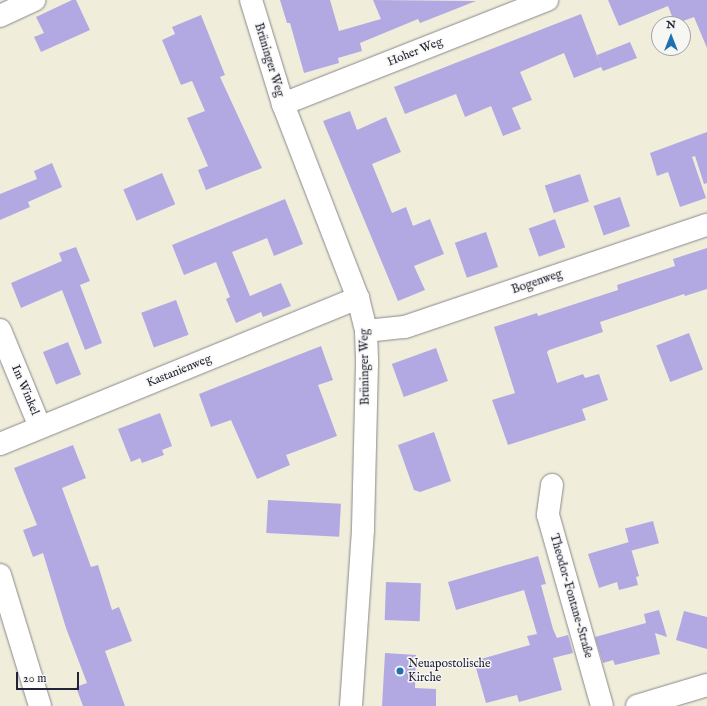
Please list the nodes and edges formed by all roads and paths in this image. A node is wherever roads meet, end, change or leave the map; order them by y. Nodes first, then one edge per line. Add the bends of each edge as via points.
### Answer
1 (35, 0) edge
2 (251, 0) edge
3 (547, 0) edge
4 (0, 16) edge
5 (283, 104) junction
6 (707, 225) edge
7 (358, 298) junction
8 (0, 330) edge
9 (366, 331) junction
10 (40, 427) junction
11 (0, 444) edge
12 (552, 485) dead end
13 (0, 575) edge
14 (707, 685) edge
15 (40, 706) edge
16 (351, 706) edge
17 (602, 706) edge
18 (637, 706) edge

1 - 4 street
2 - 5 street, Brüninger Weg
3 - 5 street, Hoher Weg
5 - 7 street, Brüninger Weg
6 - 9 street, Bogenweg via 405,327
7 - 9 street, Brüninger Weg
7 - 10 street, Kastanienweg
8 - 10 street, Im Winkel
9 - 16 street, Brüninger Weg via 363,530
10 - 11 street, Kastanienweg
12 - 17 street, Theodor-Fontane-Straße via 548,515
13 - 15 street
14 - 18 street

